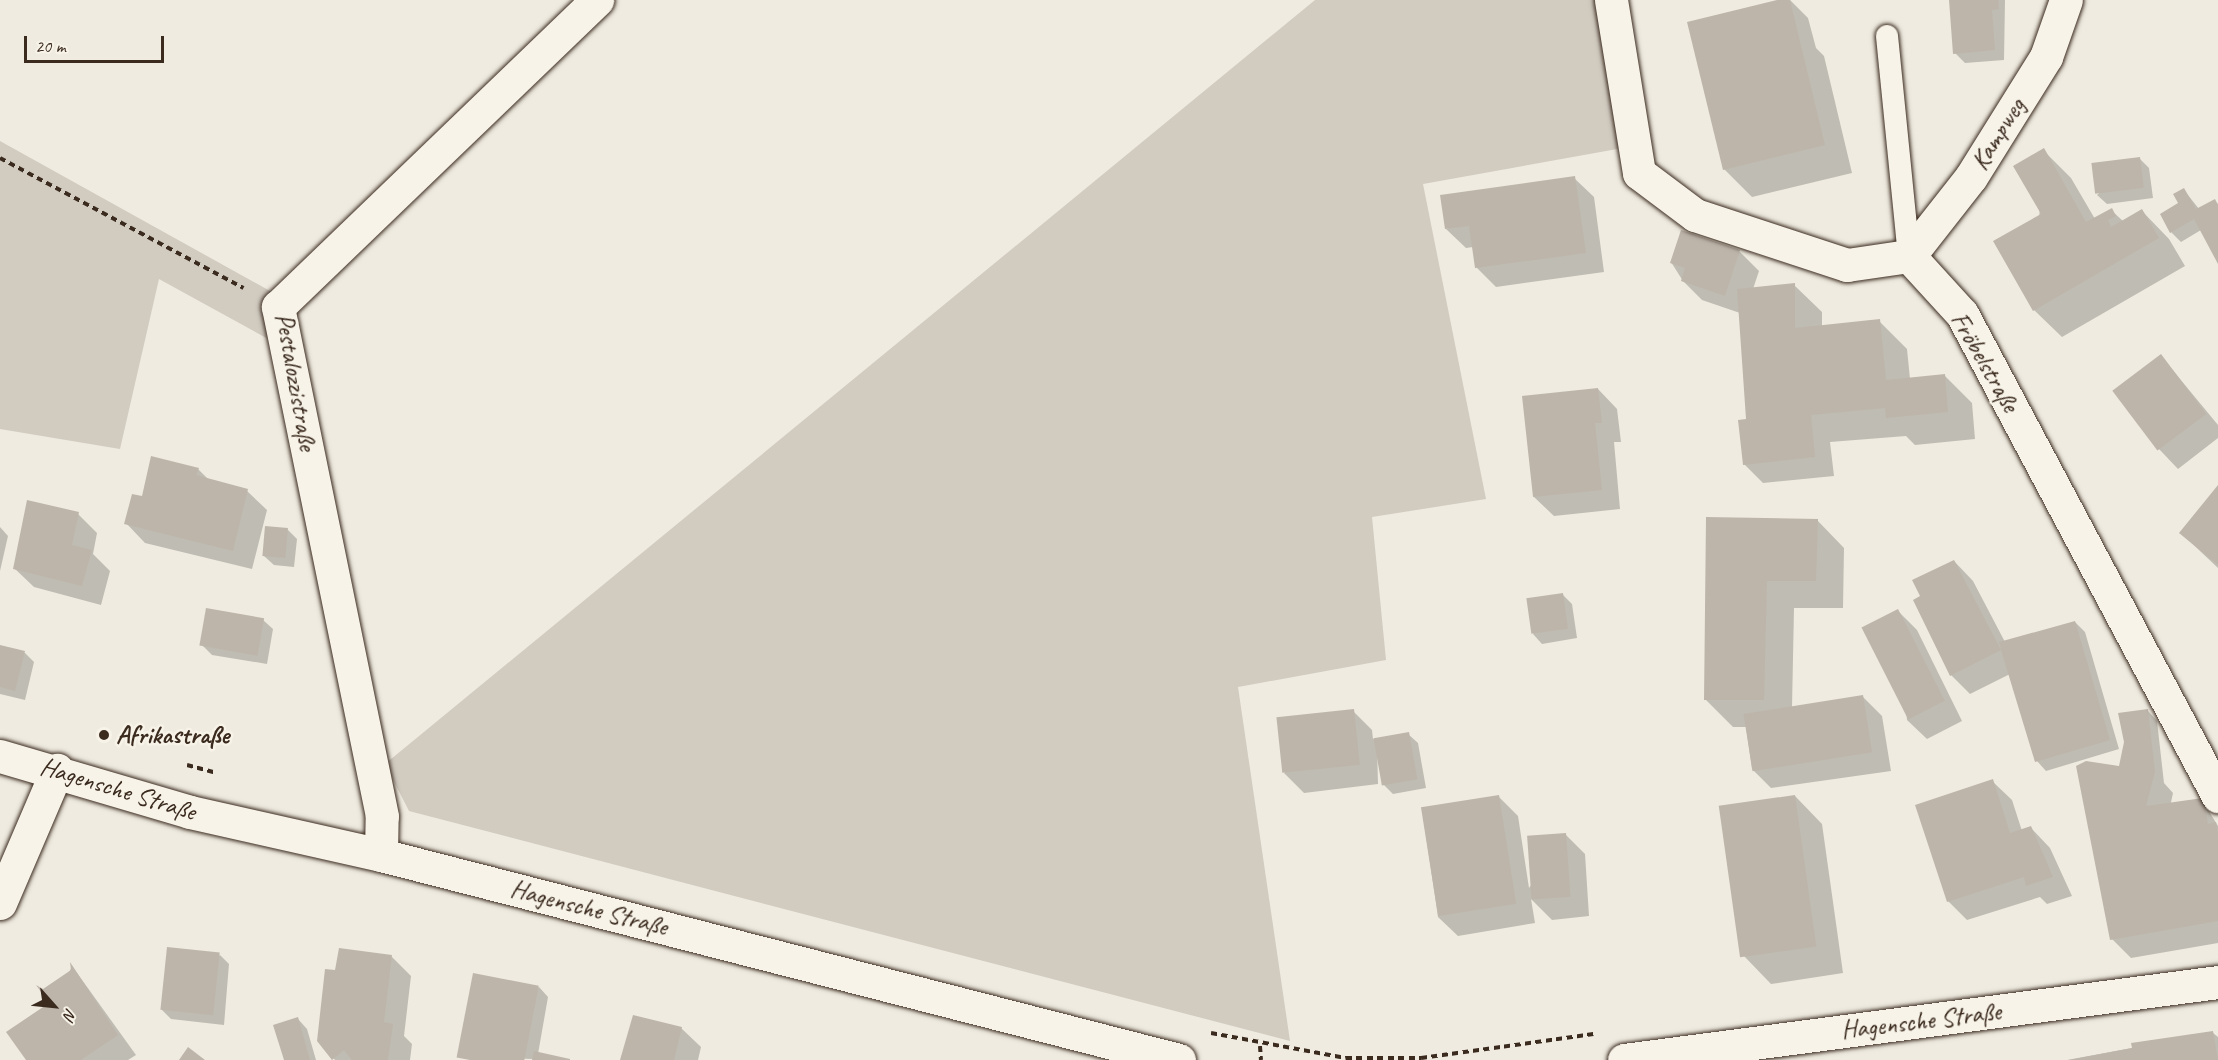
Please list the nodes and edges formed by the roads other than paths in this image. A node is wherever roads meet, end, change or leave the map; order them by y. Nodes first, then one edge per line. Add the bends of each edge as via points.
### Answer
1 (597, 0) edge
2 (1611, 0) edge
3 (2066, 0) edge
4 (1887, 36) dead end
5 (1909, 256) junction
6 (0, 756) edge
7 (57, 770) junction
8 (2218, 796) edge
9 (381, 855) junction
10 (0, 903) edge
11 (2218, 982) edge
12 (1179, 1060) edge
13 (1624, 1060) edge

1 - 9 street, Pestalozzistraße via 278,307 382,816
2 - 5 street via 1639,173 1695,214 1847,265
3 - 5 street, Kampweg via 2046,57 1971,177
4 - 5 lane
5 - 8 street, Fröbelstraße via 1962,314
6 - 7 street, Hagensche Straße
7 - 9 street, Hagensche Straße via 190,812
7 - 10 street
9 - 12 street, Hagensche Straße
11 - 13 street, Hagensche Straße

